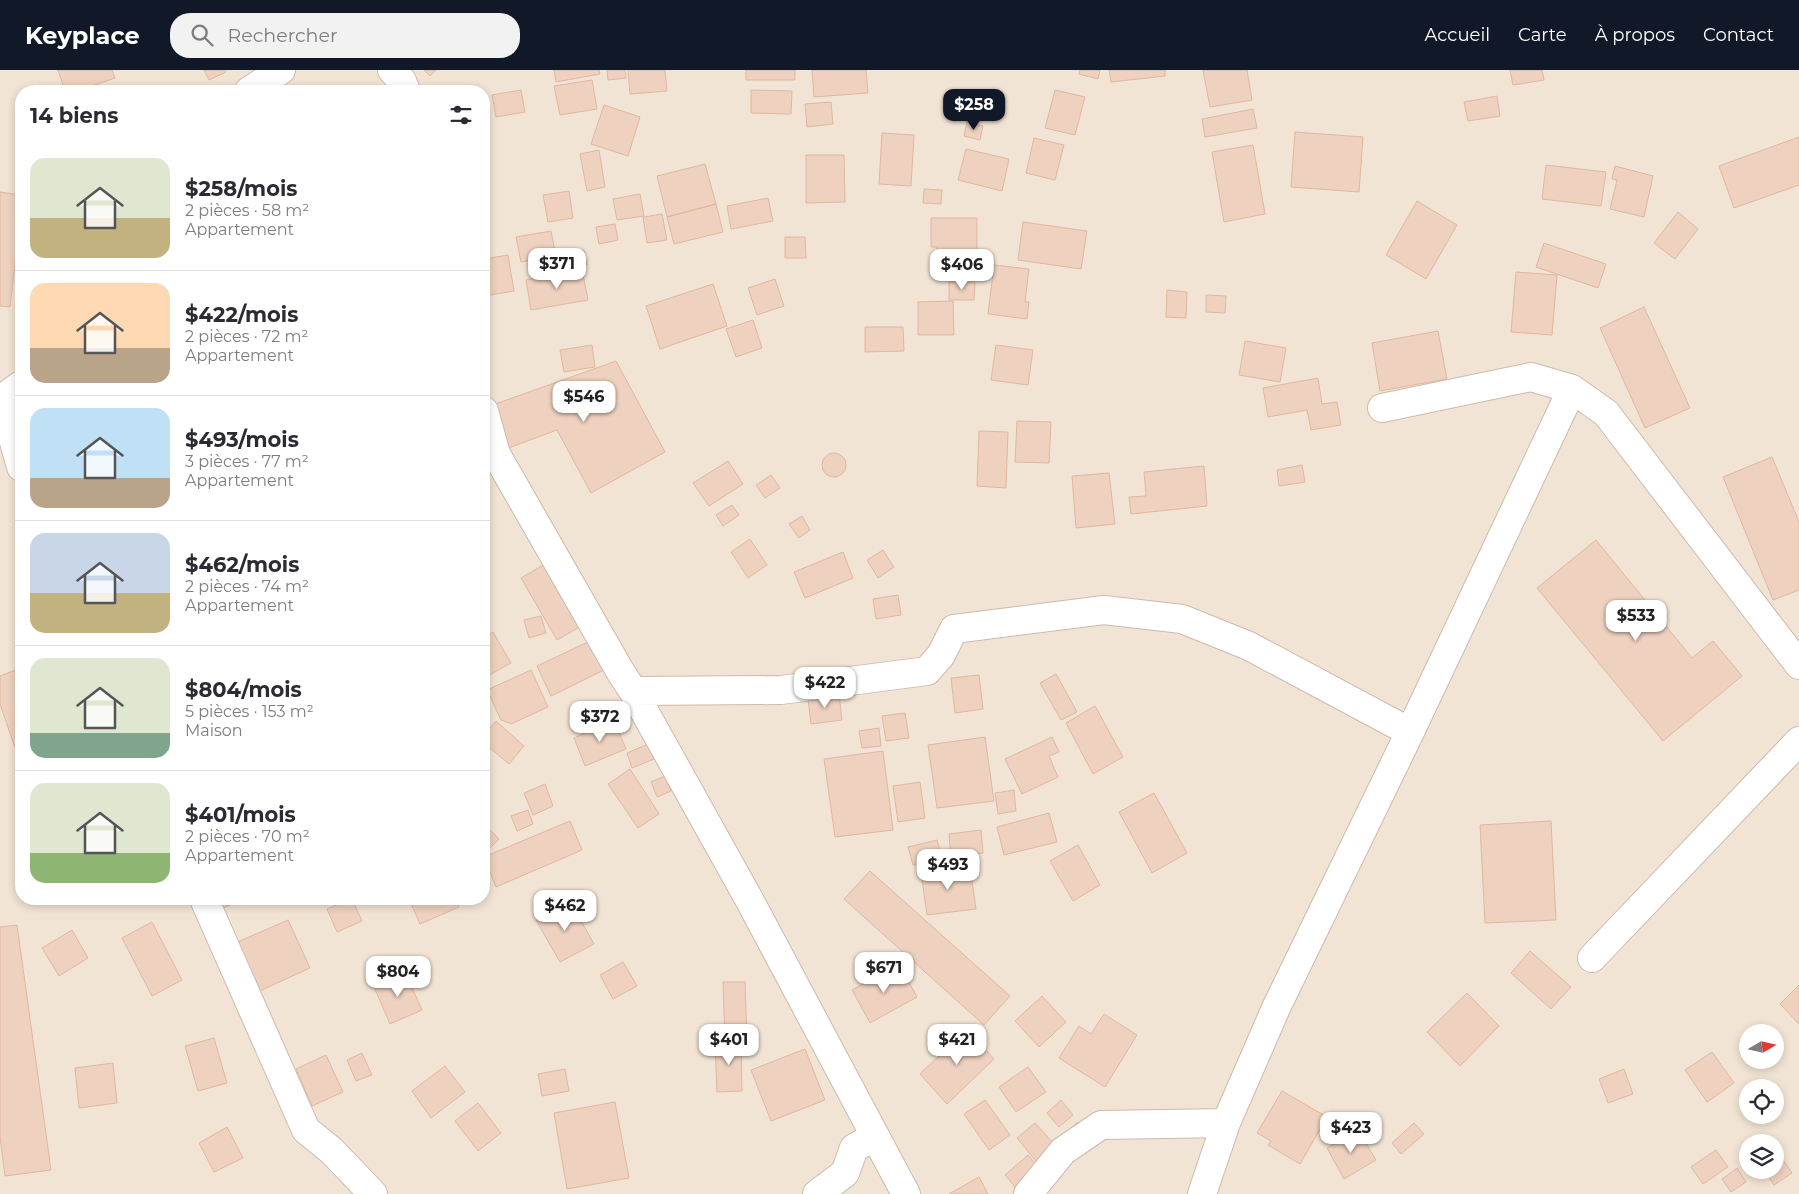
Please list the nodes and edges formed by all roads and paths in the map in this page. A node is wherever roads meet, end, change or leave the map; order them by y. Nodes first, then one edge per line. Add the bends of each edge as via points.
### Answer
1 (281, 70) edge
2 (392, 70) edge
3 (258, 85) edge
4 (404, 85) edge
5 (1572, 390) junction
6 (8, 395) edge
7 (1382, 408) dead end
8 (490, 432) edge
9 (15, 434) edge
10 (1799, 665) edge
11 (633, 690) junction
12 (1410, 732) junction
13 (1799, 741) edge
14 (207, 905) edge
15 (1592, 958) dead end
16 (1226, 1123) junction
17 (874, 1137) junction
18 (373, 1194) edge
19 (817, 1194) edge
20 (906, 1194) edge
21 (1028, 1194) edge
22 (1202, 1194) edge

1 - 3 street
2 - 4 street
5 - 7 street via 1531,377
5 - 10 street via 1606,413
5 - 12 street
6 - 9 street
8 - 11 street via 496,454
11 - 12 street via 781,690 927,671 941,655 954,628 1104,610 1182,619 1249,646
11 - 17 street via 750,901
12 - 16 street via 1276,1008
13 - 15 street
14 - 18 street via 306,1130 332,1151
16 - 21 street via 1101,1126 1062,1151
16 - 22 street
17 - 19 street via 854,1148 846,1173
17 - 20 street

